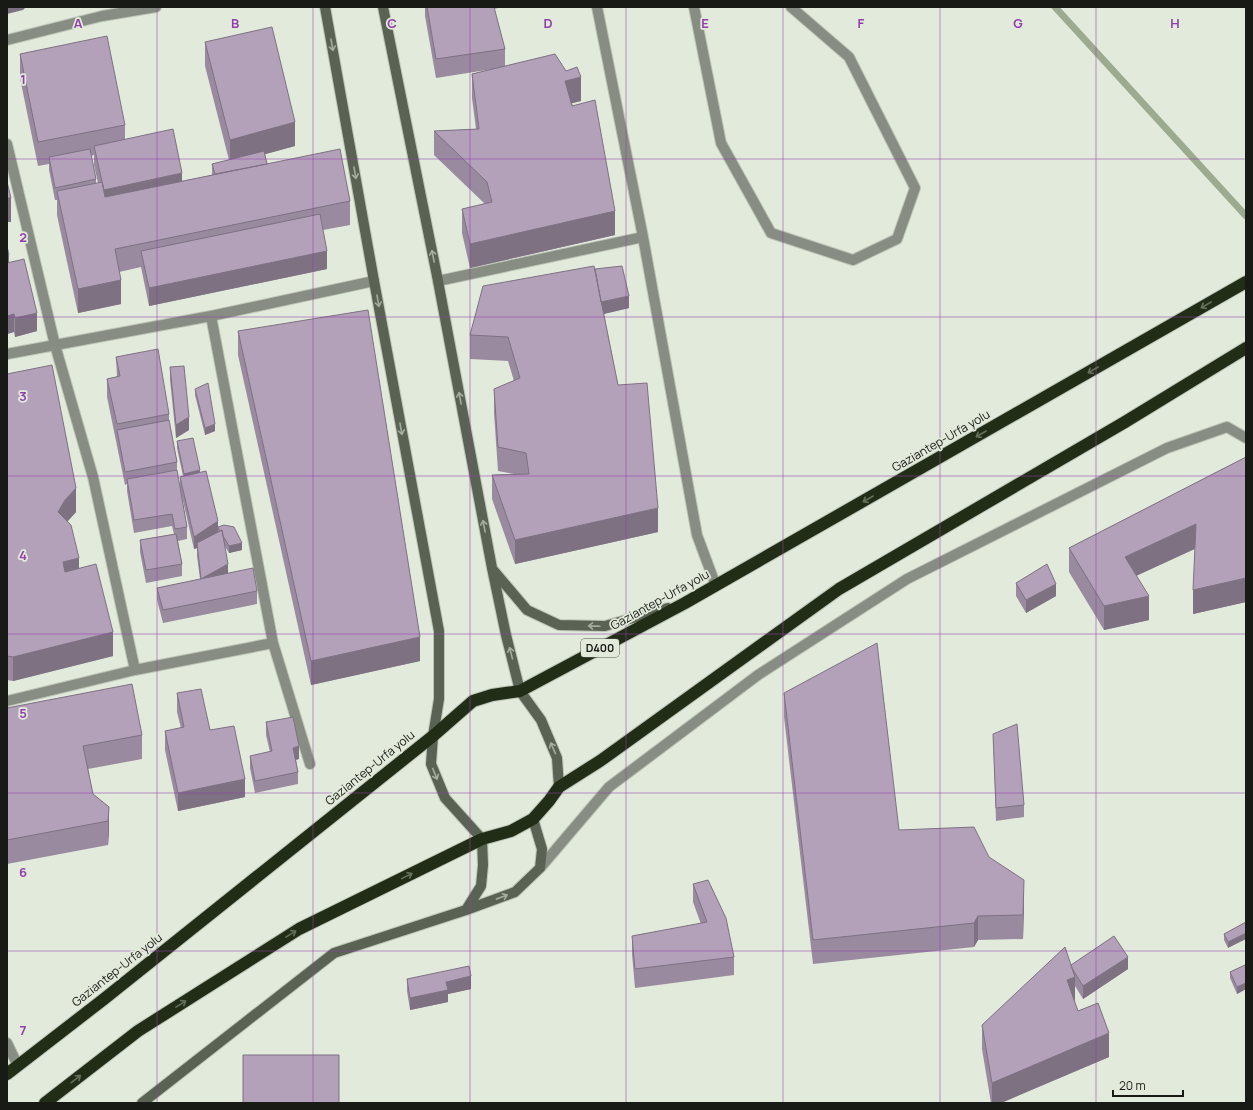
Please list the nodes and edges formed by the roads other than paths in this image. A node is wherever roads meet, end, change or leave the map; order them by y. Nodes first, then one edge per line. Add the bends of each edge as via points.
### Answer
1 (156, 7) edge
2 (325, 7) edge
3 (383, 7) edge
4 (597, 7) edge
5 (694, 7) edge
6 (790, 7) edge
7 (102, 12) edge
8 (7, 40) edge
9 (7, 144) edge
10 (643, 237) junction
11 (374, 281) junction
12 (438, 281) junction
13 (1243, 284) edge
14 (211, 316) junction
15 (55, 345) junction
16 (1246, 348) edge
17 (7, 354) edge
18 (1246, 438) edge
19 (492, 568) junction
20 (716, 586) junction
21 (685, 603) junction
22 (273, 643) junction
23 (135, 670) junction
24 (520, 691) junction
25 (7, 701) edge
26 (433, 736) junction
27 (310, 764) dead end
28 (559, 787) junction
29 (533, 819) junction
30 (482, 839) junction
31 (540, 868) junction
32 (466, 910) junction
33 (7, 1043) edge
34 (18, 1066) junction
35 (7, 1074) edge
36 (45, 1103) edge
37 (142, 1103) edge

1 - 7 street
2 -> 11 main road
12 -> 3 main road
4 - 10 street
5 - 6 street via 721,143 771,233 853,260 897,239 915,188 849,57
7 - 8 street
9 - 15 street
10 - 12 street
10 - 20 street via 697,535
11 - 14 street
11 -> 26 main road via 439,631 439,699
19 -> 12 main road
13 -> 20 highway, Gaziantep-Urfa yolu / D400
14 - 15 street
14 - 22 street
15 - 17 street
15 - 23 street via 93,477
16 - 28 highway via 1125,422 839,589 600,761
18 - 31 street via 1227,427 1168,448 907,579 758,674 609,787
21 -> 19 main road via 605,626 559,624 527,610
24 -> 19 main road
20 - 21 highway, Gaziantep-Urfa yolu / D400
21 - 24 highway, Gaziantep-Urfa yolu / D400
22 - 23 street
22 - 27 street
23 - 25 street
24 - 26 highway, Gaziantep-Urfa yolu / D400 via 473,701
28 -> 24 main road via 557,758 541,720
26 -> 30 main road via 431,764 445,798
26 - 34 highway, Gaziantep-Urfa yolu / D400
28 - 29 highway
29 - 30 highway
29 - 31 main road via 542,849
30 - 32 main road via 484,865 481,886
36 -> 30 highway via 138,1031 299,929
32 -> 31 main road via 515,892
32 - 37 main road via 334,953
33 - 34 street
34 - 35 highway, Gaziantep-Urfa yolu / D400

